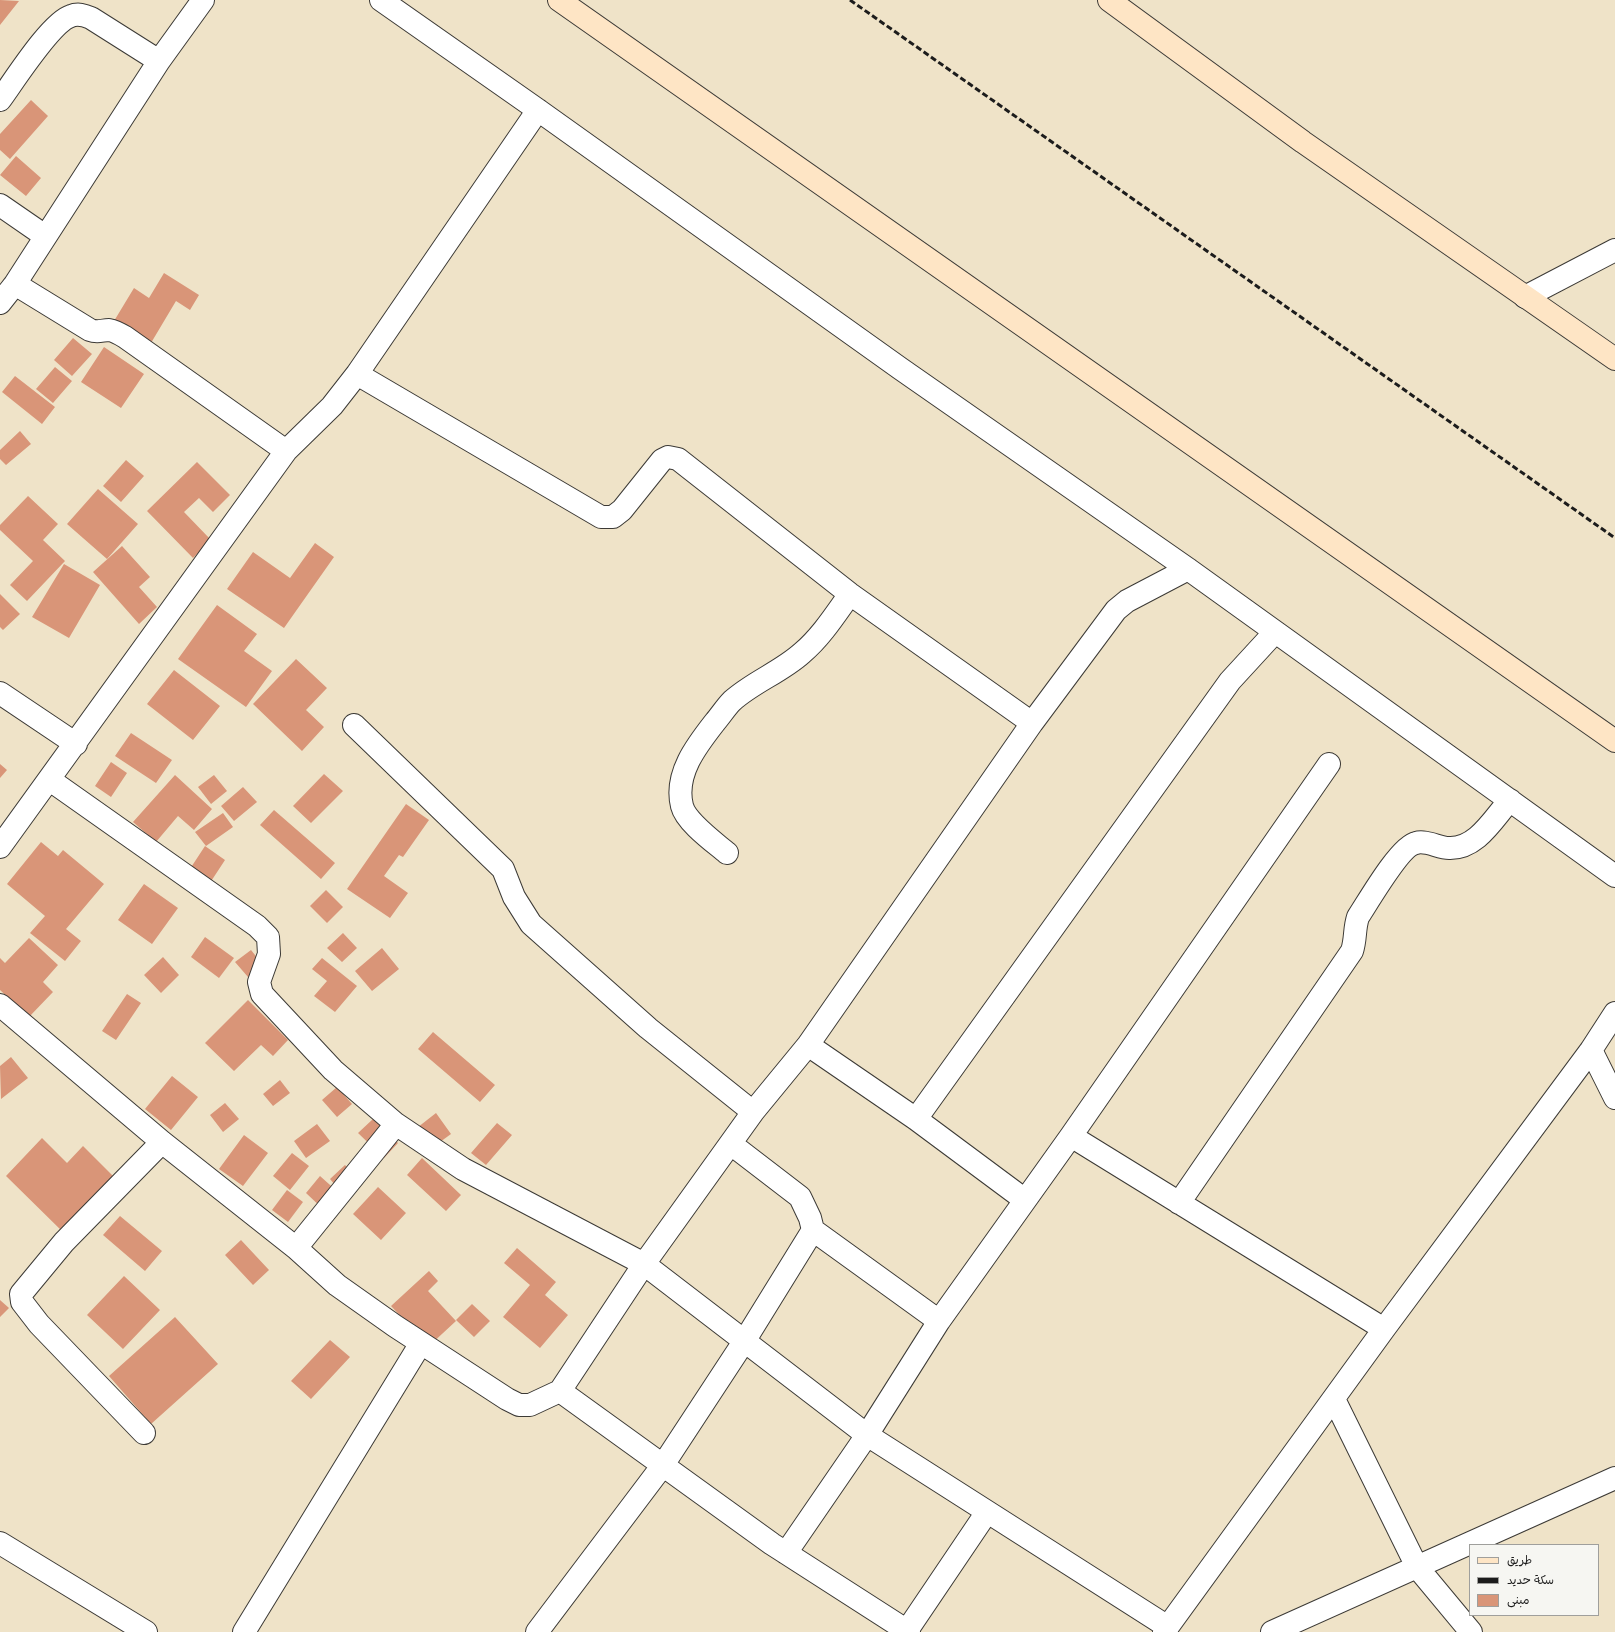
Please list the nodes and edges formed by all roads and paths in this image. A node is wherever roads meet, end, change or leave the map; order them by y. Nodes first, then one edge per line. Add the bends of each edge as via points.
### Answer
1 (204, 0) edge
2 (382, 0) edge
3 (559, 0) edge
4 (1109, 0) edge
5 (159, 62) junction
6 (0, 100) edge
7 (538, 110) junction
8 (0, 205) edge
9 (45, 236) junction
10 (1615, 250) edge
11 (15, 284) junction
12 (1525, 297) junction
13 (0, 303) edge
14 (1615, 359) edge
15 (357, 374) junction
16 (286, 451) junction
17 (1188, 569) junction
18 (850, 594) junction
19 (1275, 632) junction
20 (0, 693) edge
21 (1032, 723) junction
22 (354, 725) dead end
23 (1615, 741) edge
24 (76, 744) junction
25 (1329, 764) dead end
26 (50, 780) junction
27 (1510, 800) junction
28 (0, 847) edge
29 (727, 853) dead end
30 (1615, 876) edge
31 (0, 1005) edge
32 (1615, 1013) edge
33 (808, 1045) junction
34 (1591, 1050) junction
35 (1615, 1098) edge
36 (753, 1112) junction
37 (916, 1119) junction
38 (396, 1124) junction
39 (1071, 1136) junction
40 (162, 1142) junction
41 (731, 1144) junction
42 (1025, 1200) junction
43 (1178, 1203) junction
44 (813, 1230) junction
45 (296, 1248) junction
46 (644, 1264) junction
47 (939, 1321) junction
48 (1384, 1329) junction
49 (745, 1340) junction
50 (421, 1343) junction
51 (560, 1391) junction
52 (1334, 1399) junction
53 (144, 1433) dead end
54 (867, 1435) junction
55 (663, 1466) junction
56 (1615, 1478) edge
57 (987, 1512) junction
58 (0, 1543) edge
59 (786, 1553) junction
60 (1417, 1567) junction
61 (1166, 1630) edge
62 (146, 1632) edge
63 (244, 1632) edge
64 (537, 1632) edge
65 (908, 1632) edge
66 (1272, 1632) edge
67 (1471, 1632) edge

1 - 5 street
2 - 7 street
3 - 23 street
4 - 12 street via 1303,142
5 - 6 street via 91,18 82,14 71,15 61,20 50,32
5 - 9 street
7 - 15 street
7 - 17 street via 907,374
8 - 9 street
9 - 11 street
10 - 12 street
11 - 13 street
11 - 16 street via 96,333 108,330 125,337
12 - 14 street
15 - 16 street via 332,406
15 - 18 street via 601,517 613,517 628,503 659,463 673,457
16 - 24 street
17 - 19 street
17 - 21 street via 1127,601 1116,610
18 - 21 street
18 - 29 street via 820,636 802,653 779,671 731,701 695,749 682,776 682,807 688,818
19 - 27 street
19 - 37 street via 1230,681
20 - 24 street
21 - 33 street
22 - 36 street via 503,869 514,897 531,924 648,1028
24 - 26 street
25 - 39 street
26 - 28 street
26 - 38 street via 258,926 268,937 269,954 260,982 262,994 333,1070
27 - 30 street
27 - 43 street via 1473,842 1450,848 1416,842 1408,847 1386,874 1358,917 1356,941 1352,950
31 - 40 street
32 - 34 street
33 - 36 street
33 - 37 street
34 - 35 street
34 - 48 street
36 - 41 street
37 - 42 street
38 - 45 street
38 - 46 street via 463,1169
39 - 42 street
39 - 43 street
40 - 45 street
40 - 53 street via 64,1242 21,1294 22,1302 39,1324
41 - 44 street via 800,1197
41 - 46 street
42 - 47 street
43 - 48 street
44 - 47 street
44 - 49 street
45 - 50 street via 337,1286
46 - 49 street
46 - 51 street
47 - 54 street
48 - 52 street
49 - 54 street
49 - 55 street
50 - 51 street via 519,1405 530,1404
50 - 63 street
51 - 55 street
52 - 60 street
52 - 61 street
54 - 57 street
54 - 59 street
55 - 59 street
55 - 64 street
56 - 60 street
57 - 61 street
57 - 65 street
58 - 62 street
59 - 65 street
60 - 66 street
60 - 67 street

